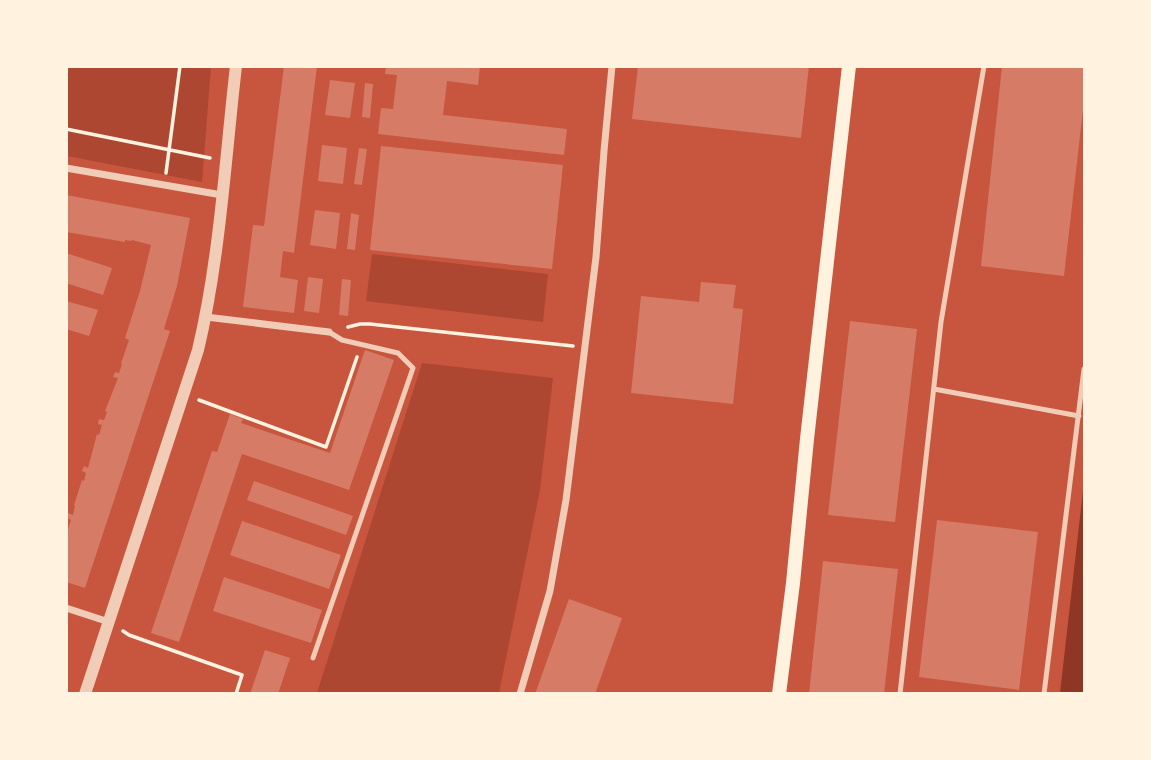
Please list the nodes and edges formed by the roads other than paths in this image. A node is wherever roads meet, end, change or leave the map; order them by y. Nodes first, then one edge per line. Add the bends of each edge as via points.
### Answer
1 (236, 66) edge
2 (612, 66) edge
3 (849, 66) edge
4 (984, 66) edge
5 (66, 168) edge
6 (222, 195) junction
7 (206, 317) junction
8 (329, 332) joint
9 (1084, 369) edge
10 (933, 389) junction
11 (1079, 416) junction
12 (66, 608) edge
13 (109, 622) junction
14 (313, 658) dead end
15 (85, 694) edge
16 (520, 694) edge
17 (779, 694) edge
18 (900, 694) edge
19 (1044, 694) edge

1 - 6 street
2 - 16 street via 596,257 566,500 550,591
3 - 17 main road
4 - 10 lane
5 - 6 street
6 - 7 street
7 - 8 street
7 - 13 street
8 - 14 lane via 342,340 398,353 412,368
9 - 11 lane
10 - 11 lane
10 - 18 lane
11 - 19 lane
12 - 13 street
13 - 15 street

